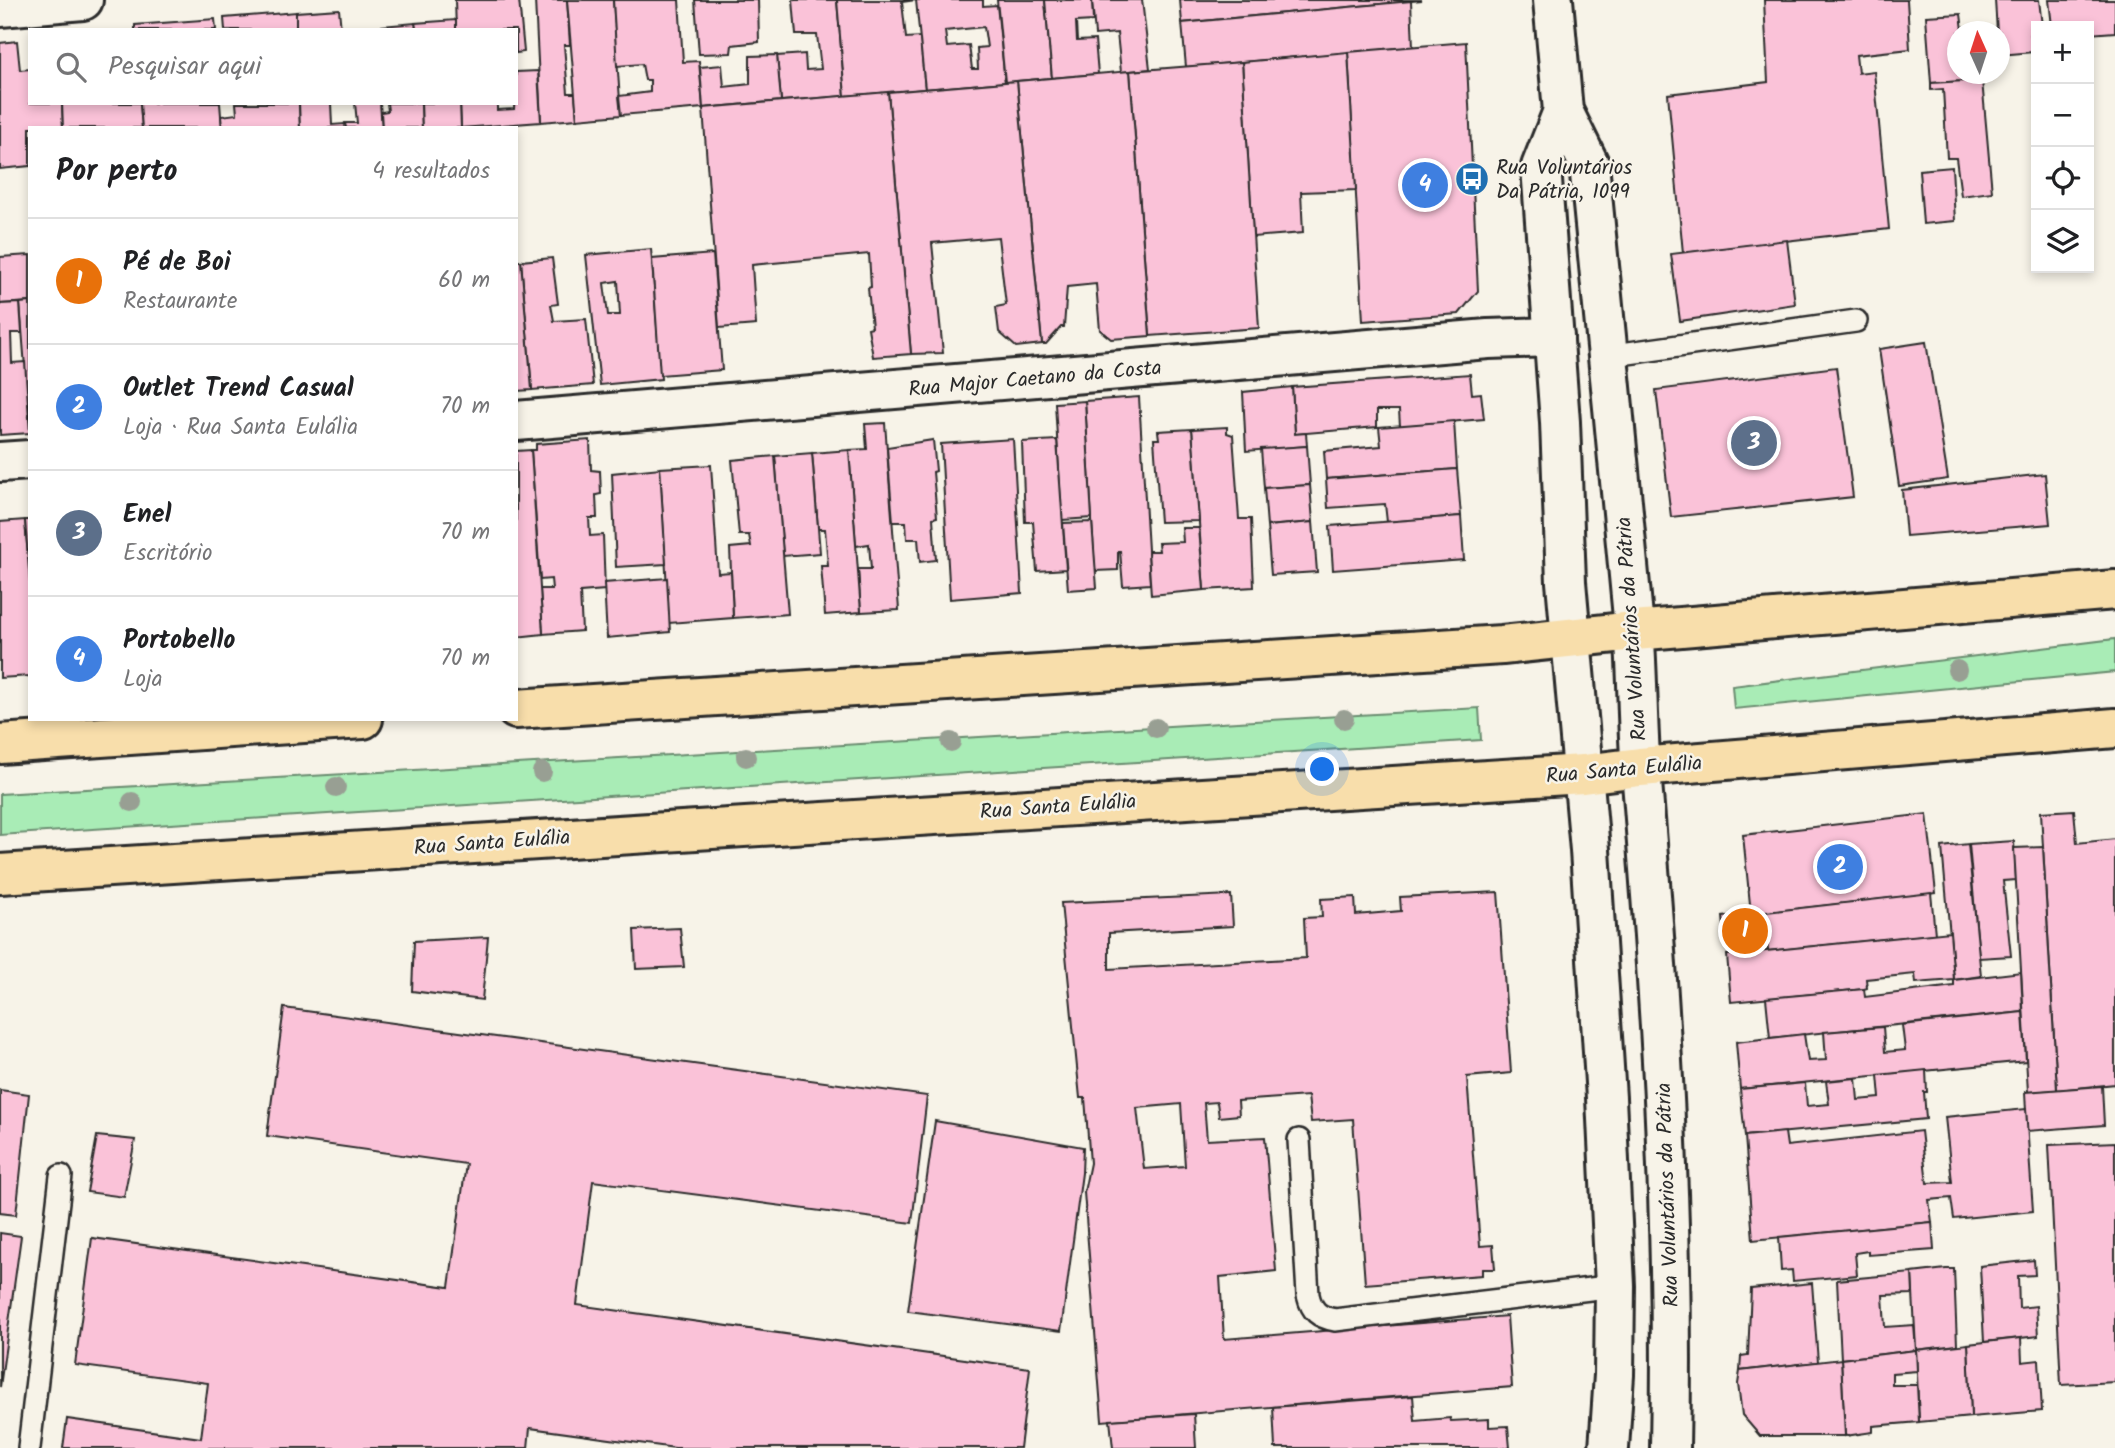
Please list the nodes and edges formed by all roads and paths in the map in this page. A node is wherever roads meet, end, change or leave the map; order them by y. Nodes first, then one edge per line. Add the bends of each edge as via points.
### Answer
1 (83, 0) edge
2 (1553, 0) edge
3 (0, 8) edge
4 (1563, 111) junction
5 (1856, 321) dead end
6 (1554, 337) junction
7 (1607, 356) junction
8 (518, 421) edge
9 (28, 460) edge
10 (0, 462) edge
11 (2115, 590) edge
12 (1634, 631) junction
13 (1571, 639) junction
14 (518, 709) edge
15 (334, 721) edge
16 (2115, 728) edge
17 (0, 744) edge
18 (1640, 767) junction
19 (1583, 774) junction
20 (0, 874) edge
21 (1663, 1094) junction
22 (1606, 1098) junction
23 (1299, 1140) dead end
24 (61, 1176) dead end
25 (1615, 1286) junction
26 (1614, 1375) junction
27 (1672, 1375) junction
28 (29, 1448) edge
29 (1609, 1448) edge
30 (1670, 1448) edge

1 - 3 main road
2 - 4 main road, Rua Voluntários da Pátria
4 - 6 main road, Rua Voluntários da Pátria via 1541,167
4 - 7 main road, Rua Voluntários da Pátria via 1589,164
5 - 7 lane
6 - 8 main road, Rua Major Caetano da Costa
6 - 13 main road, Rua Voluntários da Pátria
7 - 12 main road, Rua Voluntários da Pátria
9 - 10 main road
11 - 12 main road
12 - 13 main road
12 - 18 main road, Rua Voluntários da Pátria
13 - 14 main road
13 - 19 main road, Rua Voluntários da Pátria
15 - 17 main road
16 - 18 main road, Rua Santa Eulália
18 - 19 main road, Rua Santa Eulália
18 - 21 main road, Rua Voluntários da Pátria via 1649,845
19 - 20 main road, Rua Santa Eulália
19 - 22 main road, Rua Voluntários da Pátria
21 - 22 main road
21 - 27 main road, Rua Voluntários da Pátria
22 - 25 main road, Rua Voluntários da Pátria
23 - 25 lane via 1308,1295 1311,1308 1320,1317 1335,1321
24 - 28 lane
25 - 26 main road, Rua Voluntários da Pátria
26 - 27 main road
26 - 29 main road, Rua Voluntários da Pátria
27 - 30 main road, Rua Voluntários da Pátria

